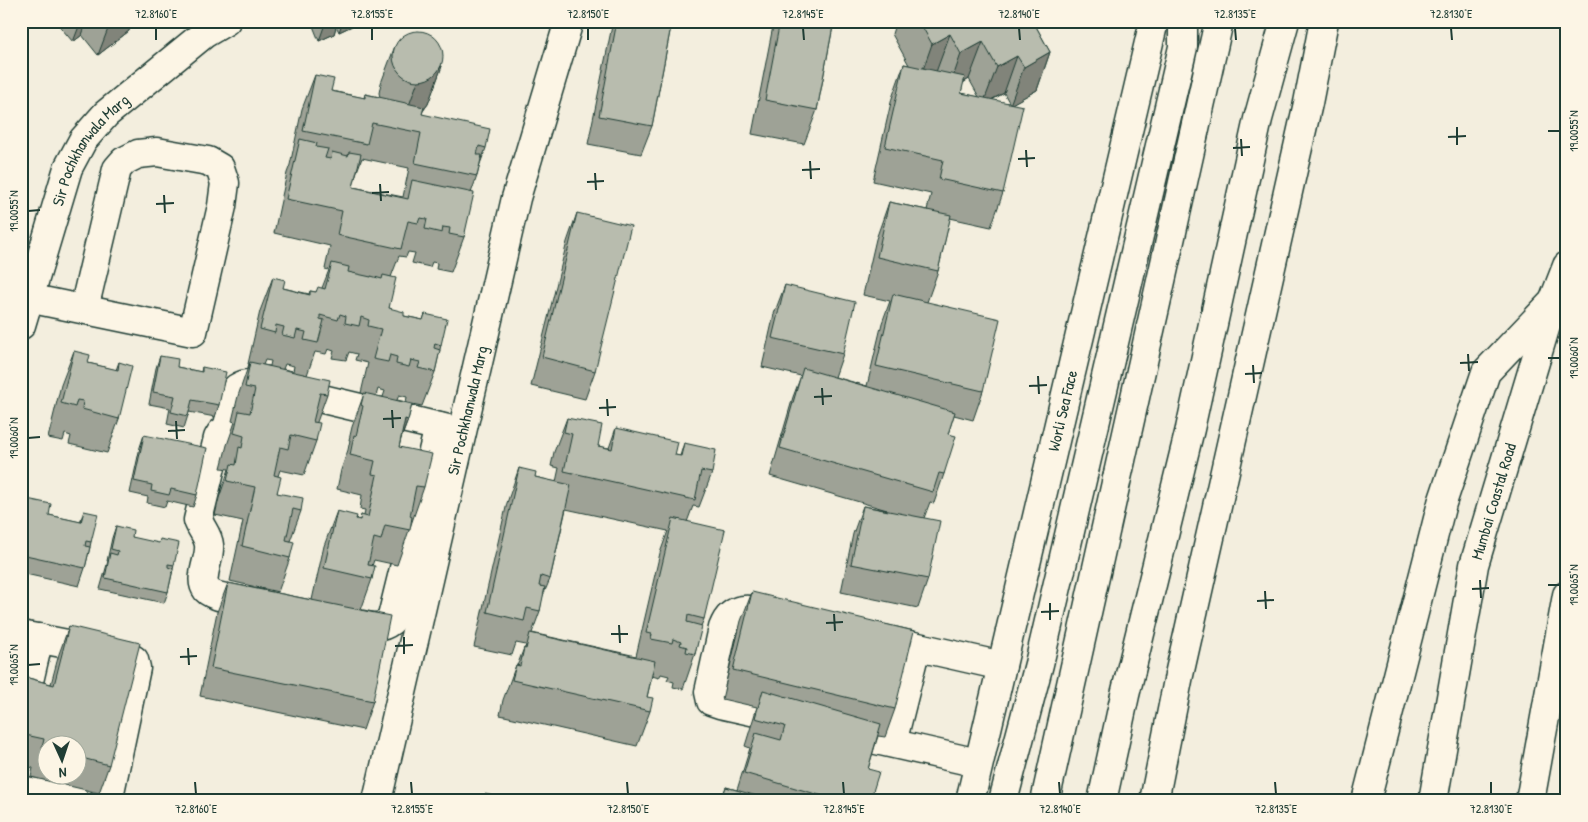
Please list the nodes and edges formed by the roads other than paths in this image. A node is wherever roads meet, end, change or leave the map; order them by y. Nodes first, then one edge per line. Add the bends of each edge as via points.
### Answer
1 (226, 21) edge
2 (569, 21) edge
3 (1154, 21) edge
4 (1183, 21) edge
5 (1219, 21) edge
6 (1285, 21) edge
7 (1324, 21) edge
8 (1567, 266) edge
9 (28, 298) junction
10 (1553, 302) junction
11 (84, 309) junction
12 (21, 325) edge
13 (450, 430) junction
14 (1567, 594) edge
15 (284, 609) edge
16 (330, 618) edge
17 (801, 621) edge
18 (849, 632) edge
19 (30, 636) edge
20 (916, 647) junction
21 (1002, 666) junction
22 (23, 707) edge
23 (892, 743) junction
24 (978, 763) junction
25 (21, 790) edge
26 (75, 801) edge
27 (103, 801) edge
28 (377, 801) edge
29 (970, 801) edge
30 (1002, 801) edge
31 (1045, 801) edge
32 (1102, 801) edge
33 (1154, 801) edge
34 (1366, 801) edge
35 (1433, 801) edge
36 (1530, 801) edge

1 - 9 main road, Sir Pochkhanwala Marg via 204,34 106,114 83,140 68,168
2 - 13 main road, Sir Pochkhanwala Marg
3 - 21 main road, Worli Sea Face
4 - 30 main road via 1181,57 1039,664
5 - 31 main road
6 - 32 main road via 1258,119 1190,429
7 - 33 main road
8 - 10 main road, Mumbai Coastal Road
9 - 11 main road
9 - 12 main road, Sir Pochkhanwala Marg
10 - 34 main road via 1486,372 1442,503
10 - 35 main road, Mumbai Coastal Road via 1474,565
11 - 11 main road via 120,165 138,154 156,152 208,161 220,168 225,183 222,206 193,332
13 - 15 main road via 260,384 248,383 237,388 227,429 218,438 198,520 209,543 204,585 208,592 218,596
13 - 16 main road via 391,622 377,628
13 - 28 main road, Sir Pochkhanwala Marg
14 - 36 main road
17 - 23 main road via 743,608 732,613 723,628 709,692 711,700
18 - 20 main road
19 - 22 main road
19 - 27 main road via 128,656 134,660 136,668 110,792
20 - 21 main road
20 - 23 main road
21 - 24 main road, Worli Sea Face
23 - 24 main road
24 - 29 main road, Worli Sea Face
25 - 26 main road

